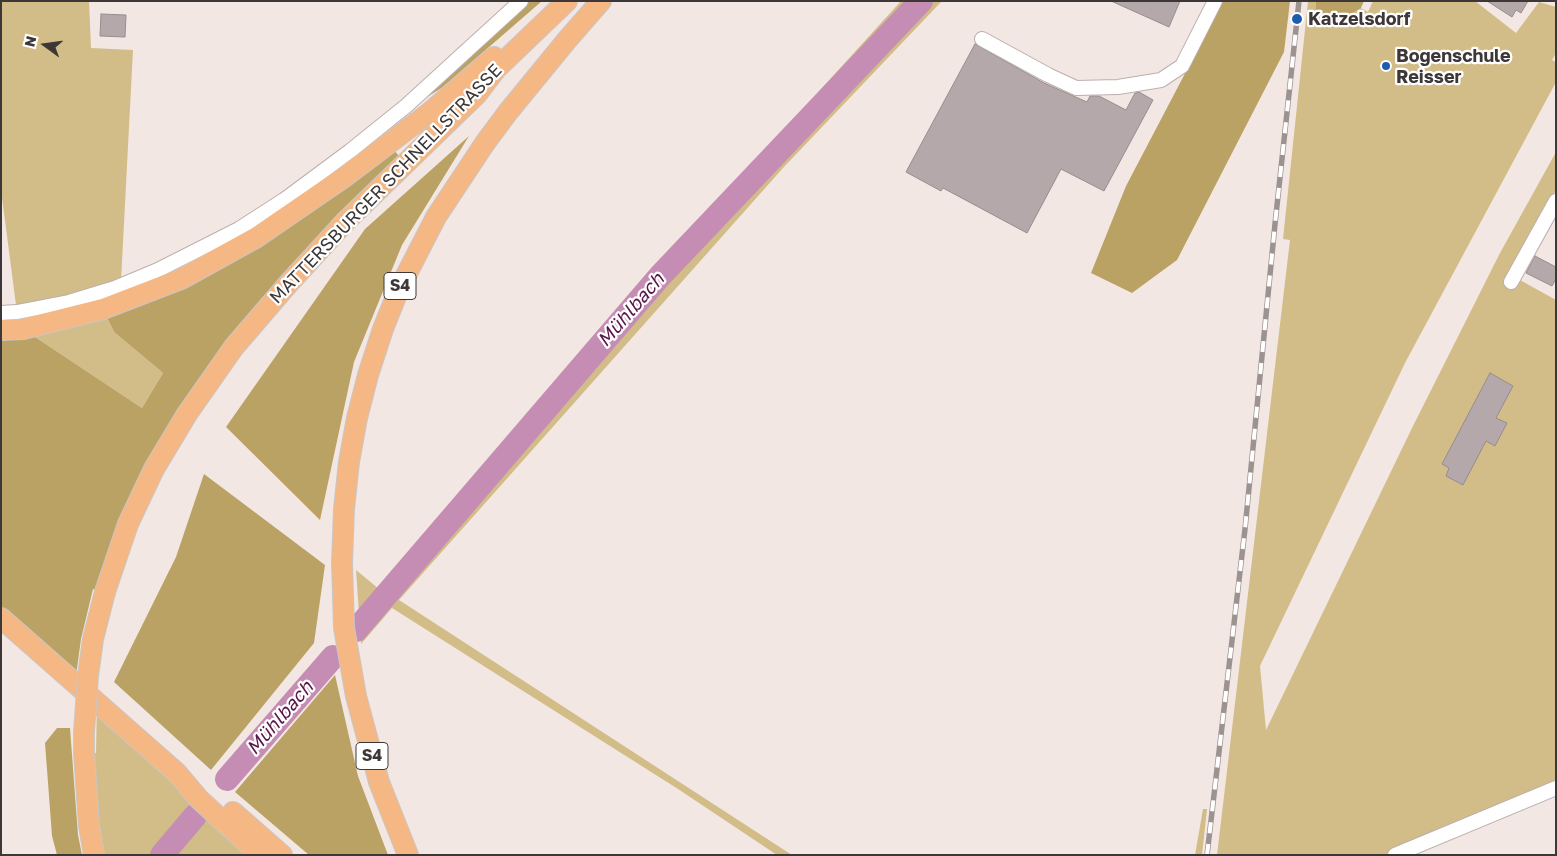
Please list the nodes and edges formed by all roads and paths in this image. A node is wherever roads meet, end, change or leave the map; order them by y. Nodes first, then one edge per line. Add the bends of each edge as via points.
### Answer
1 (521, 1) edge
2 (582, 1) edge
3 (601, 1) edge
4 (1215, 1) edge
5 (567, 2) edge
6 (982, 39) dead end
7 (476, 94) junction
8 (1556, 201) edge
9 (1511, 282) dead end
10 (1, 313) edge
11 (1, 330) edge
12 (1, 618) edge
13 (177, 773) junction
14 (1556, 788) edge
15 (94, 855) edge
16 (260, 855) edge
17 (282, 855) edge
18 (408, 855) edge
19 (1395, 855) edge

1 - 10 street via 406,106 284,200 239,229 115,288 68,302
2 - 7 highway via 503,76
3 - 18 highway, MATTERSBURGER SCHNELLSTRASSE / S4 via 485,143 436,217 398,289 368,375 357,418 344,509 344,628 356,696 377,773
4 - 6 street via 1182,66 1161,80 1118,87 1076,88
5 - 7 highway, MATTERSBURGER SCHNELLSTRASSE via 496,69
5 - 11 highway via 535,22 429,113 351,172 256,237 181,279 103,310 23,329
7 - 15 highway, MATTERSBURGER SCHNELLSTRASSE, bridge via 345,222 234,347 187,414 154,469 128,524 105,592 88,676 84,753
8 - 9 street
12 - 13 highway
13 - 16 highway via 199,799
13 - 17 highway via 207,789
14 - 19 street

